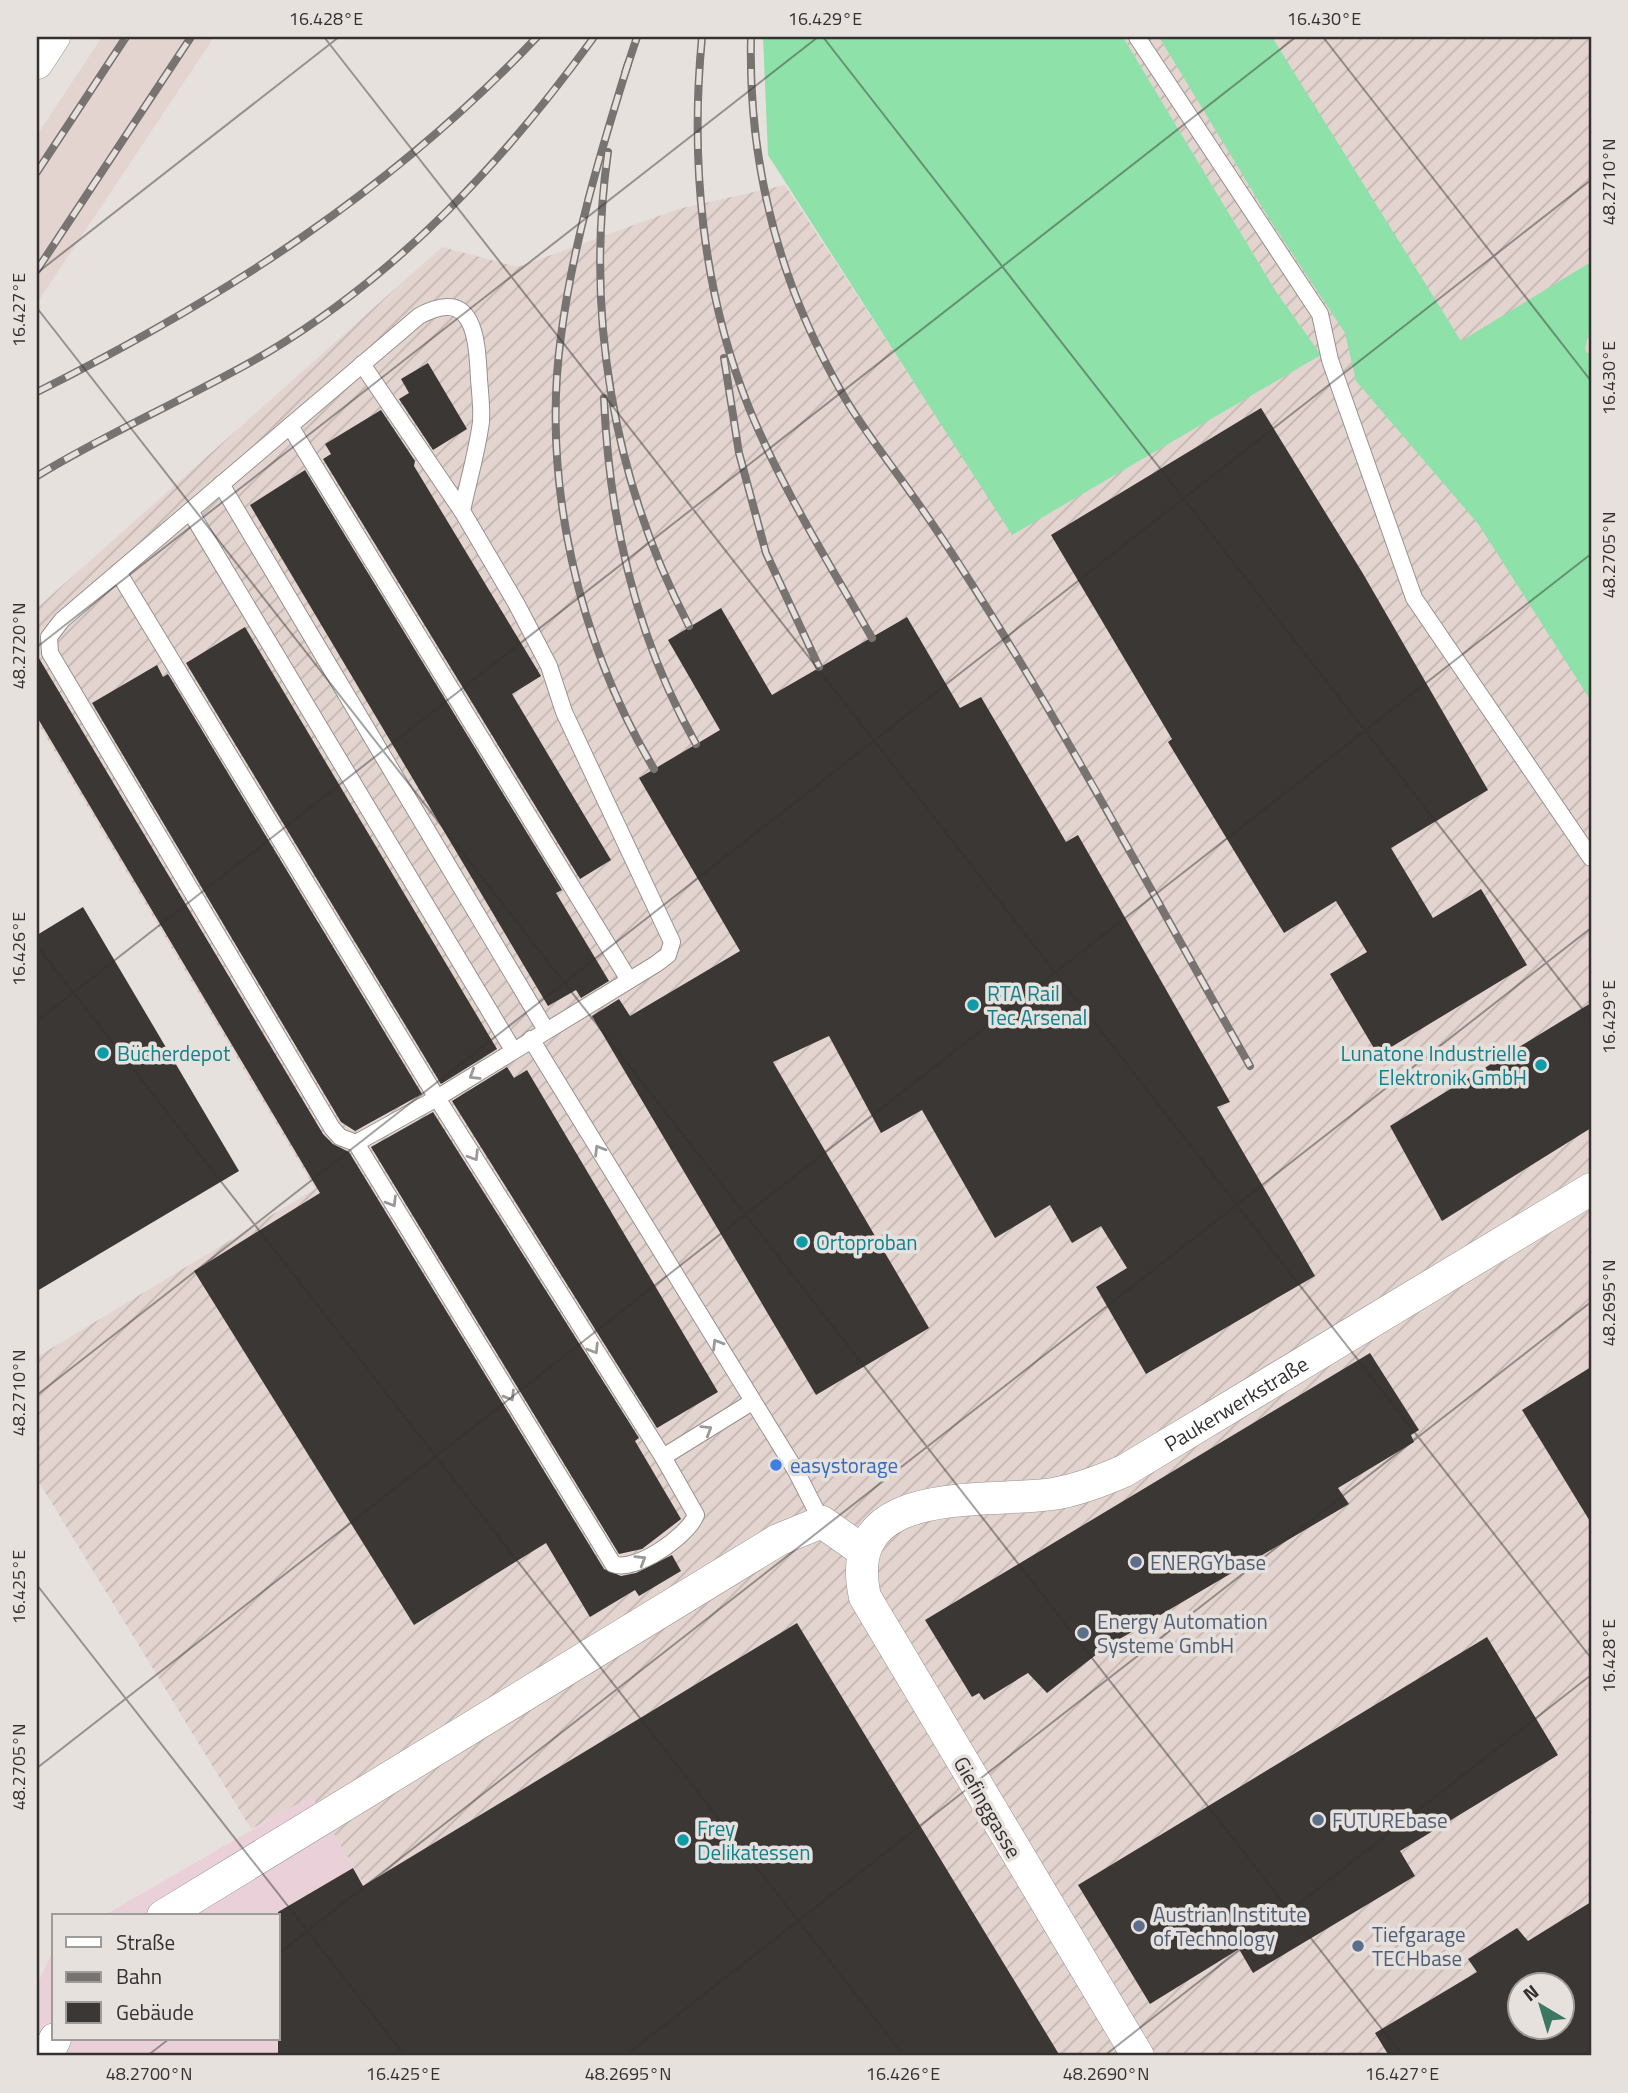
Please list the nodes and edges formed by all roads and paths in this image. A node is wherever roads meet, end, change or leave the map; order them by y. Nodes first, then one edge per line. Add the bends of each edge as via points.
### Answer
1 (54, 37) edge
2 (1137, 37) edge
3 (37, 63) edge
4 (362, 364) junction
5 (290, 426) junction
6 (221, 484) junction
7 (190, 511) junction
8 (462, 511) junction
9 (118, 572) junction
10 (1591, 859) edge
11 (629, 980) junction
12 (546, 1030) junction
13 (531, 1039) junction
14 (513, 1050) junction
15 (437, 1098) junction
16 (356, 1143) junction
17 (1591, 1189) edge
18 (752, 1402) junction
19 (663, 1457) junction
20 (822, 1522) junction
21 (863, 1551) junction
22 (166, 1914) edge
23 (55, 2040) edge
24 (47, 2056) edge
25 (1138, 2056) edge

1 - 3 street
2 - 10 lane via 1320,314 1330,360 1414,598
4 - 5 lane
4 - 8 lane
4 - 8 lane via 437,306 468,317 477,334 481,419
5 - 6 lane
5 - 11 lane
6 - 7 lane
6 - 12 lane
7 - 9 lane
7 - 14 lane
8 - 11 lane via 549,666 564,712 667,926 672,942 668,956
9 - 15 lane
9 - 16 lane via 62,620 49,638 50,653 332,1128
11 - 12 lane
12 - 13 lane
13 - 14 lane
18 -> 13 lane
14 -> 15 lane
15 - 16 lane
15 -> 19 lane
16 -> 19 lane via 613,1564 633,1566 685,1531 696,1515
17 - 21 street, Paukerwerkstraße via 1124,1471 1054,1493 909,1509 881,1526
19 -> 18 lane
18 - 20 lane
20 - 21 street
20 - 22 street via 778,1540
21 - 25 street, Giefinggasse via 865,1597
23 - 24 street

